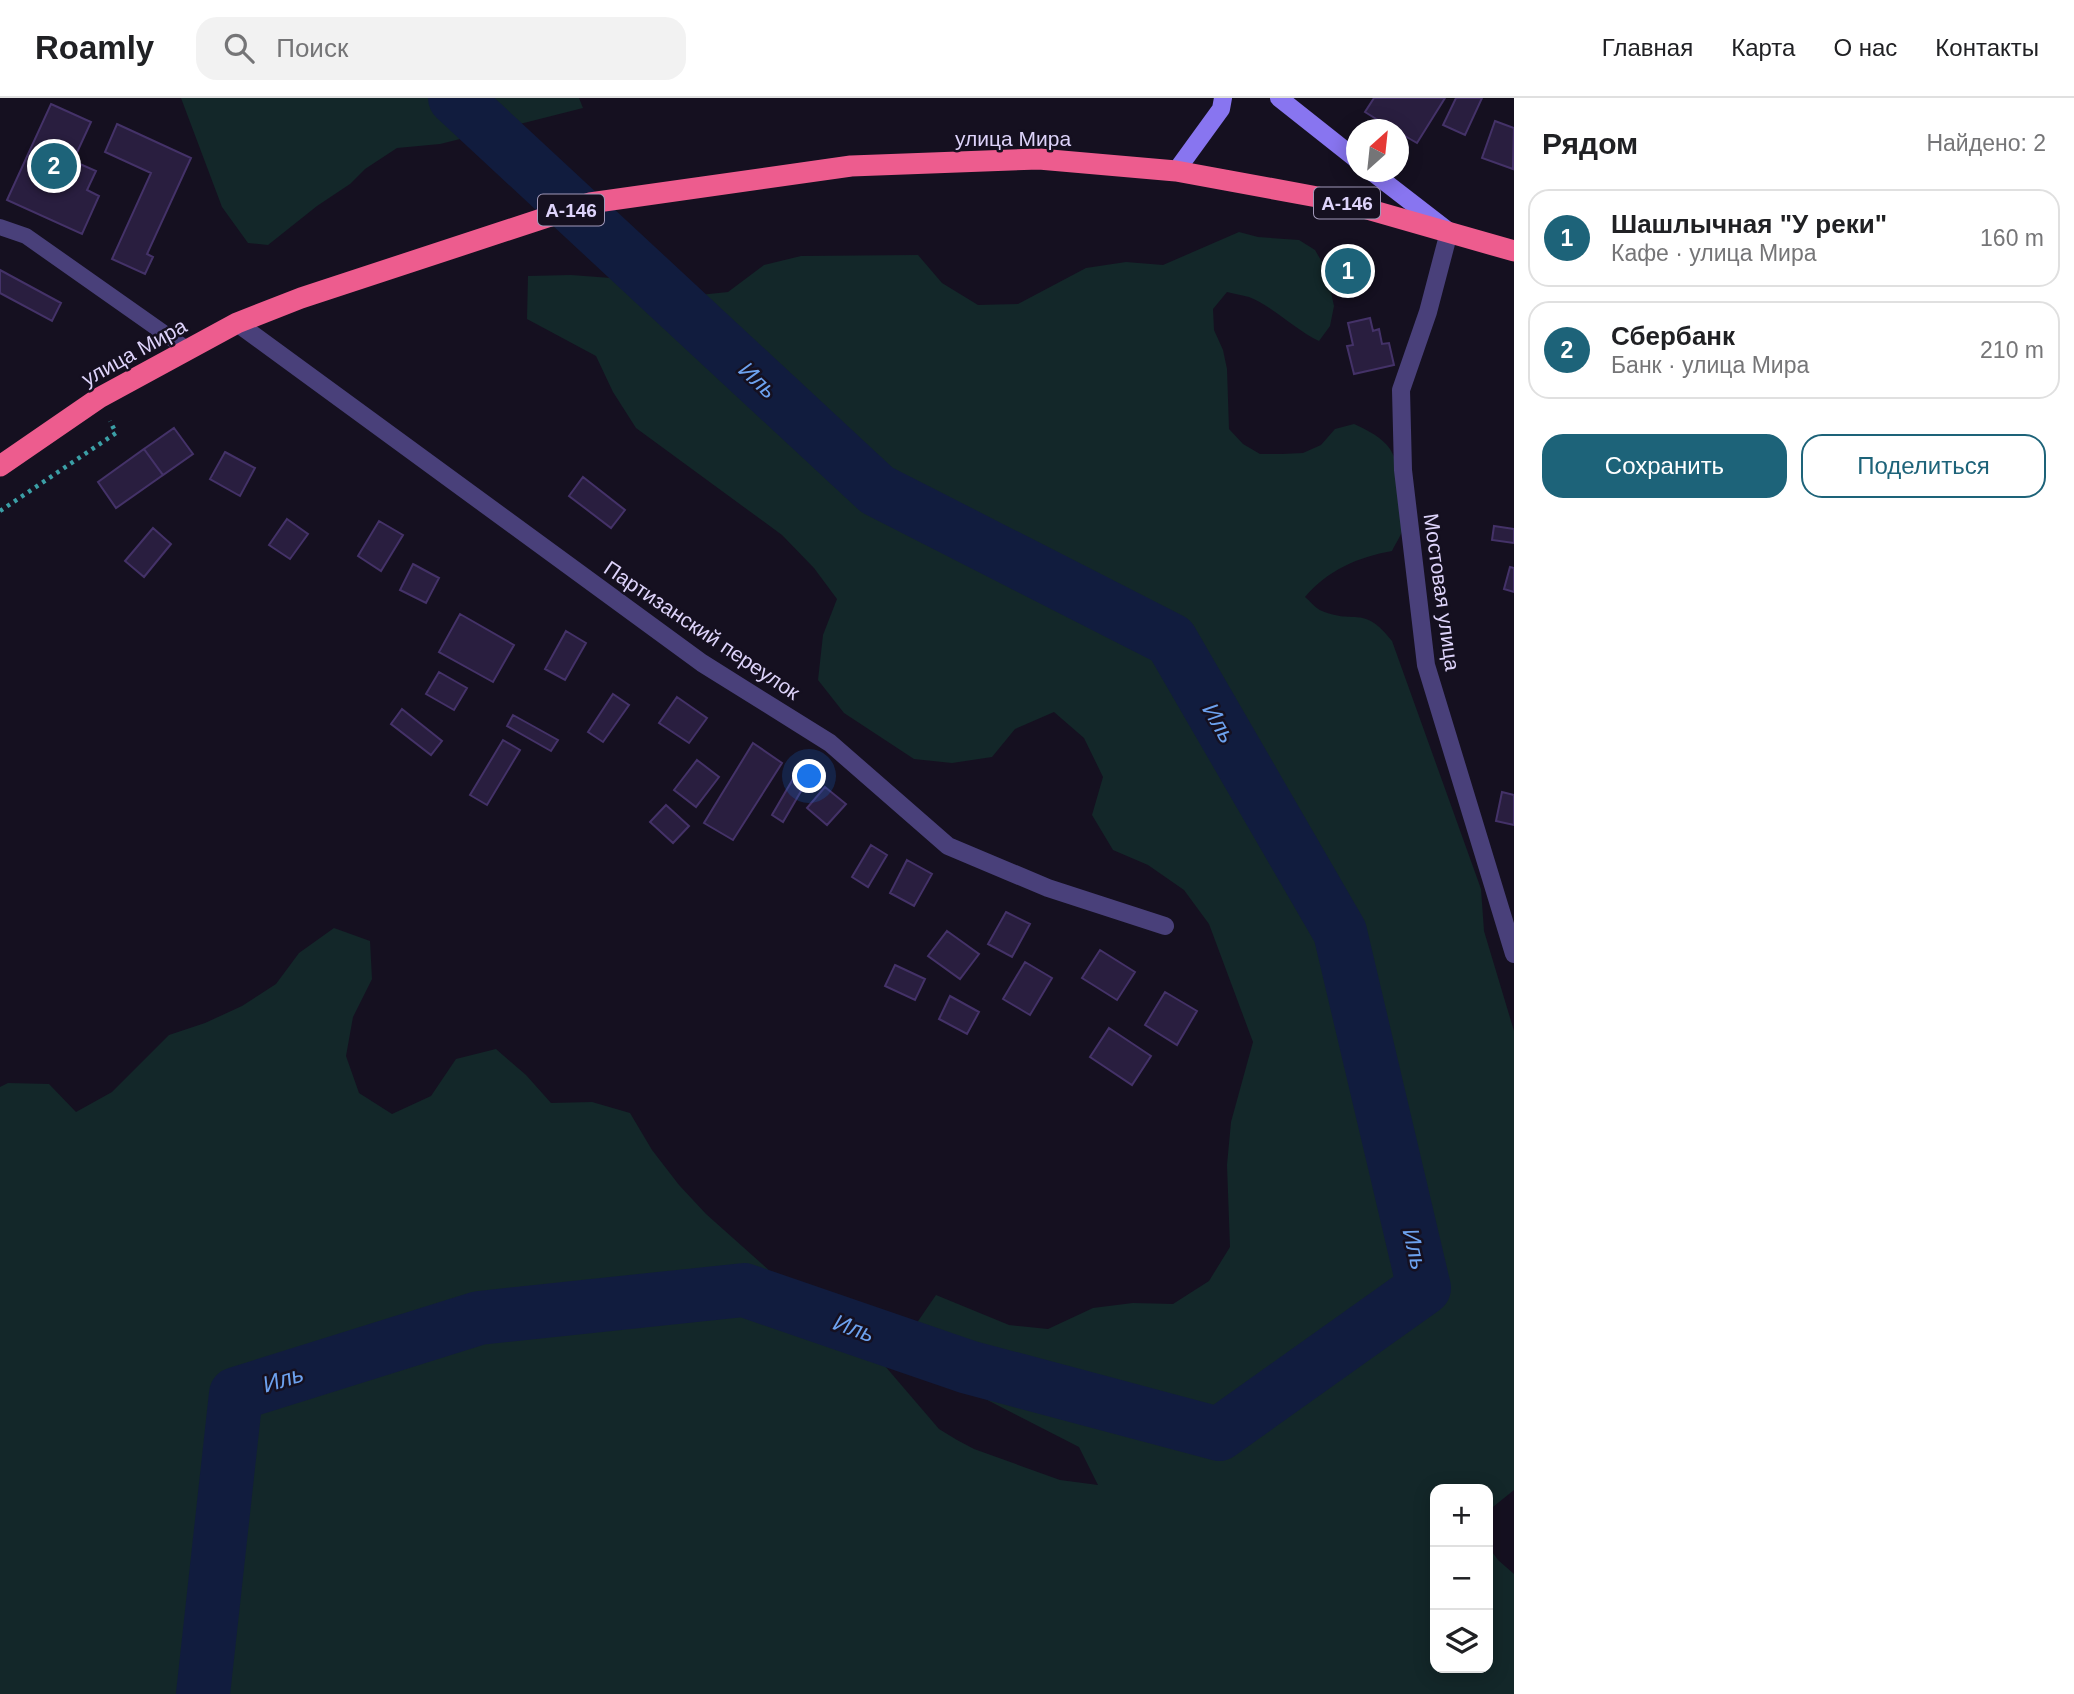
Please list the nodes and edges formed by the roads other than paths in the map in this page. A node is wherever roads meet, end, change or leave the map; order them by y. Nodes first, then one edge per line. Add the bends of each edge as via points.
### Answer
1 (1223, 98) edge
2 (1279, 98) edge
3 (1346, 151) edge
4 (1176, 171) junction
5 (1385, 182) edge
6 (0, 227) edge
7 (1449, 232) junction
8 (1514, 251) edge
9 (237, 323) junction
10 (187, 350) junction
11 (0, 466) edge
12 (1165, 926) dead end
13 (1514, 954) edge

1 - 4 street via 1221,109
2 - 3 street
4 - 7 highway, улица Мира / А-146 via 1339,201
4 - 9 highway, улица Мира / А-146 via 1039,159 851,166 590,204
5 - 7 street, улица Мира
6 - 10 lane via 26,236
7 - 8 highway, улица Мира / А-146
7 - 13 street, Мостовая улица via 1401,390 1403,470 1426,665
9 - 10 highway, улица Мира / А-146
9 - 12 street, Партизанский переулок via 702,663 830,743 948,846 1048,888
10 - 11 highway, улица Мира / А-146 via 99,398

